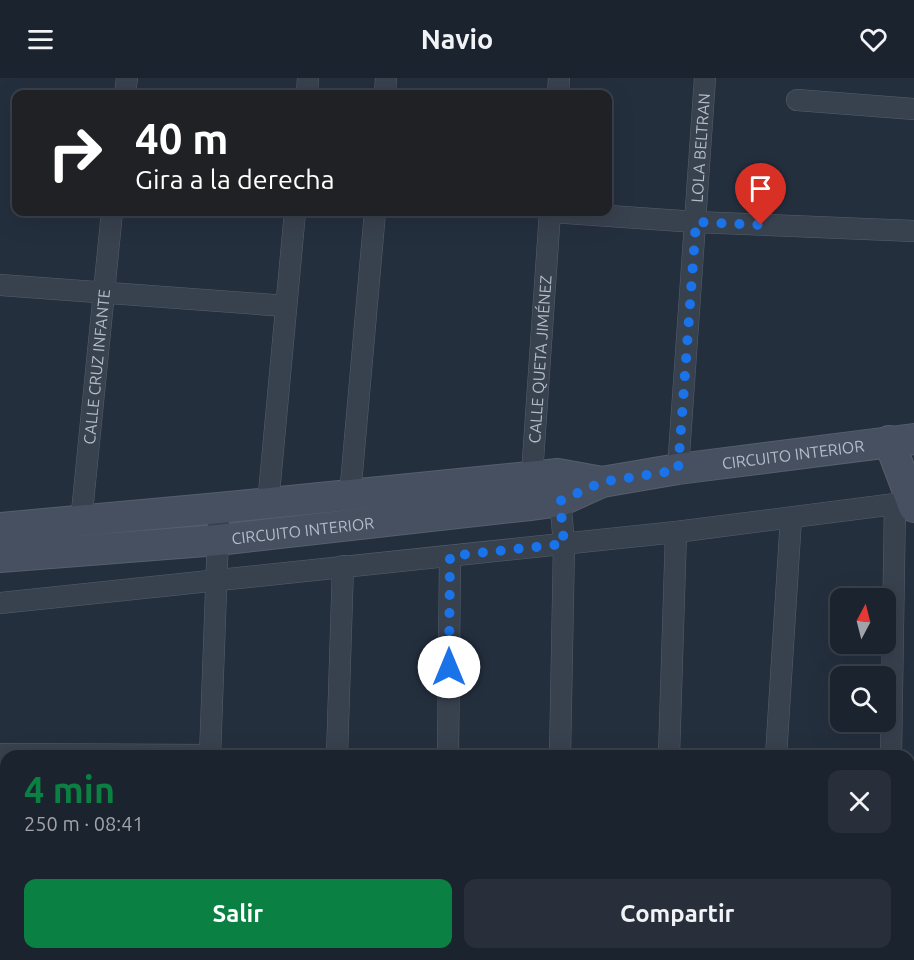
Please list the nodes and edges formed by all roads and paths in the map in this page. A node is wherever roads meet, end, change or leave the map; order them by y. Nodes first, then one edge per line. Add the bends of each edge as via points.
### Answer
1 (705, 78) edge
2 (797, 100) dead end
3 (914, 109) edge
4 (112, 216) edge
5 (296, 216) edge
6 (375, 216) edge
7 (551, 216) edge
8 (609, 216) edge
9 (696, 222) junction
10 (914, 231) edge
11 (0, 285) edge
12 (103, 294) junction
13 (286, 306) junction
14 (901, 440) edge
15 (678, 470) junction
16 (545, 489) junction
17 (350, 495) junction
18 (268, 504) junction
19 (907, 504) edge
20 (219, 508) junction
21 (791, 518) junction
22 (81, 522) junction
23 (0, 528) edge
24 (676, 531) junction
25 (218, 540) junction
26 (564, 544) junction
27 (450, 556) junction
28 (0, 557) edge
29 (343, 566) junction
30 (216, 581) junction
31 (0, 603) edge
32 (210, 750) edge
33 (337, 750) edge
34 (448, 750) edge
35 (560, 750) edge
36 (669, 750) edge
37 (776, 750) edge
38 (891, 750) edge
39 (784, 960) edge
40 (823, 960) edge

1 - 9 street, LOLA BELTRAN
2 - 3 street
4 - 12 street, CALLE CRUZ INFANTE
5 - 13 street
6 - 17 street
7 - 16 street, CALLE QUETA JIMÉNEZ
8 - 9 street
9 - 10 street
9 - 15 street, LOLA BELTRAN
11 - 12 street
12 - 13 street
12 - 22 street, CALLE CRUZ INFANTE
13 - 18 street
14 - 15 main road, CIRCUITO INTERIOR
14 - 19 main road
15 - 16 main road, CIRCUITO INTERIOR
16 - 17 main road, CIRCUITO INTERIOR
16 - 25 main road, CIRCUITO INTERIOR
16 - 26 street, CALLE QUETA JIMÉNEZ
17 - 18 main road, CIRCUITO INTERIOR
18 - 20 main road, CIRCUITO INTERIOR
19 - 21 street
19 - 38 street
20 - 22 main road, CIRCUITO INTERIOR
20 - 25 street
21 - 24 street
21 - 37 street
22 - 23 main road, CIRCUITO INTERIOR
24 - 26 street
24 - 36 street
25 - 28 main road, CIRCUITO INTERIOR
25 - 30 street
26 - 27 street
26 - 35 street, CALLE QUETA JIMÉNEZ
27 - 29 street
27 - 34 street
29 - 30 street
29 - 33 street
30 - 31 street
30 - 32 street
39 - 40 street

